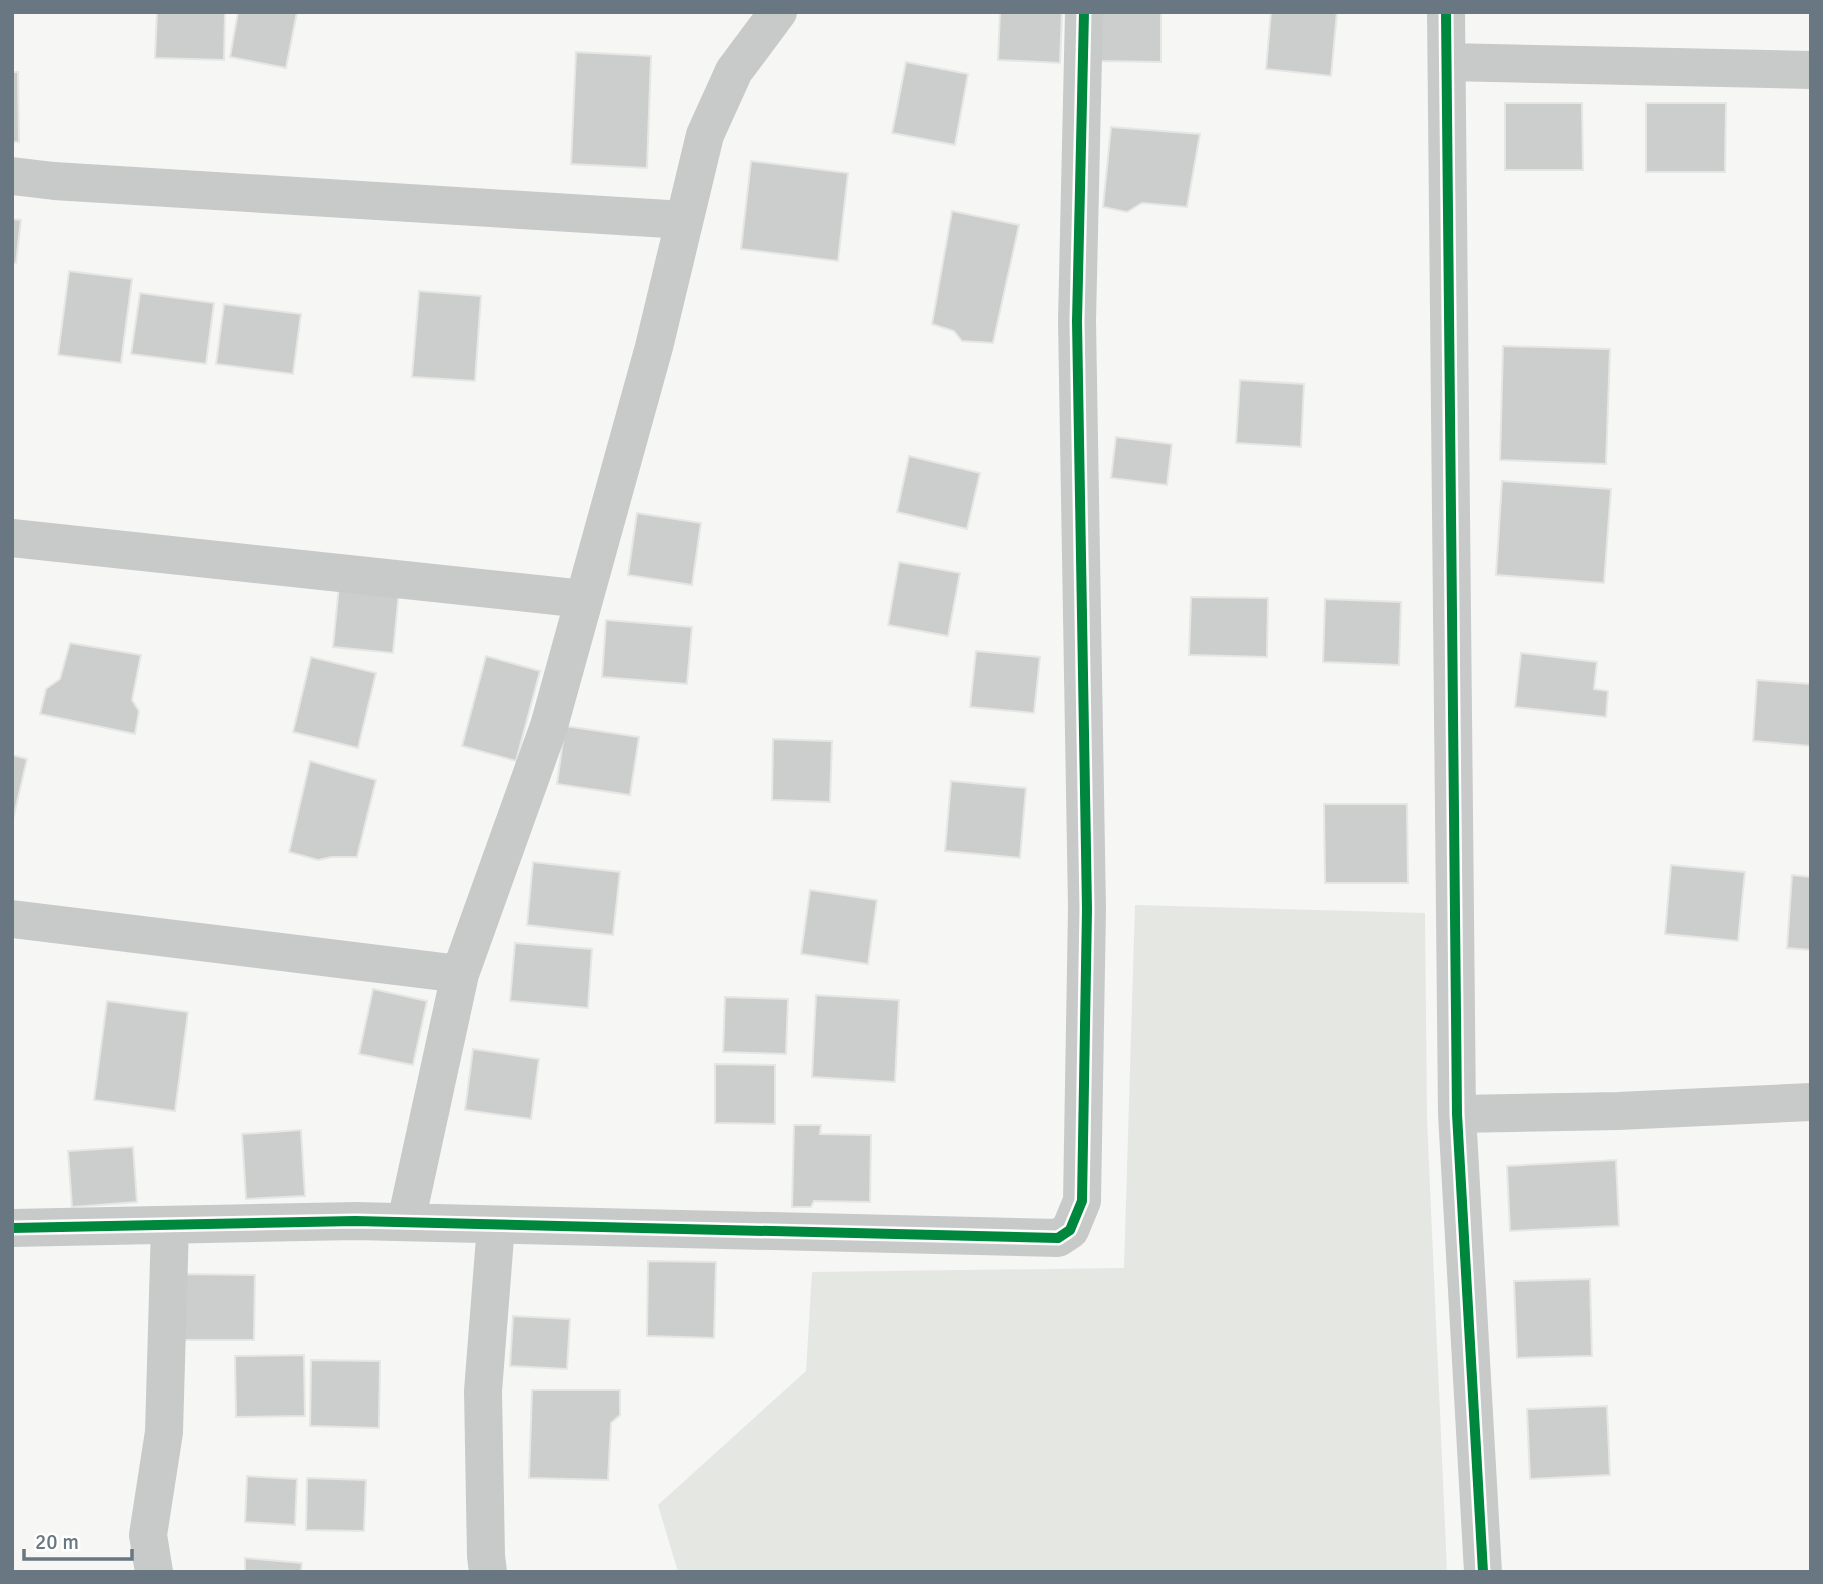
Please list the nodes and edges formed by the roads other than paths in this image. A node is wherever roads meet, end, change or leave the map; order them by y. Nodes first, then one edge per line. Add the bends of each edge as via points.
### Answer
1 (778, 12) edge
2 (1084, 12) edge
3 (1447, 12) edge
4 (1447, 62) junction
5 (1811, 70) edge
6 (12, 176) edge
7 (684, 220) junction
8 (12, 538) edge
9 (584, 599) junction
10 (12, 919) edge
11 (460, 974) junction
12 (1811, 1102) edge
13 (1457, 1114) junction
14 (406, 1222) junction
15 (170, 1225) junction
16 (496, 1225) junction
17 (12, 1228) edge
18 (154, 1572) edge
19 (488, 1572) edge
20 (1483, 1572) edge

1 - 7 street via 728,84 705,135
2 - 16 street via 1077,321 1087,909 1083,1201 1076,1218 1070,1230 1058,1238
3 - 4 street
4 - 5 street
4 - 13 street
6 - 7 street
7 - 9 street
8 - 9 street
9 - 11 street via 549,726
10 - 11 street
11 - 14 street
12 - 13 street
13 - 20 street
14 - 15 street
14 - 16 street
15 - 17 street
15 - 18 street via 164,1432 148,1535
16 - 19 street via 483,1391

